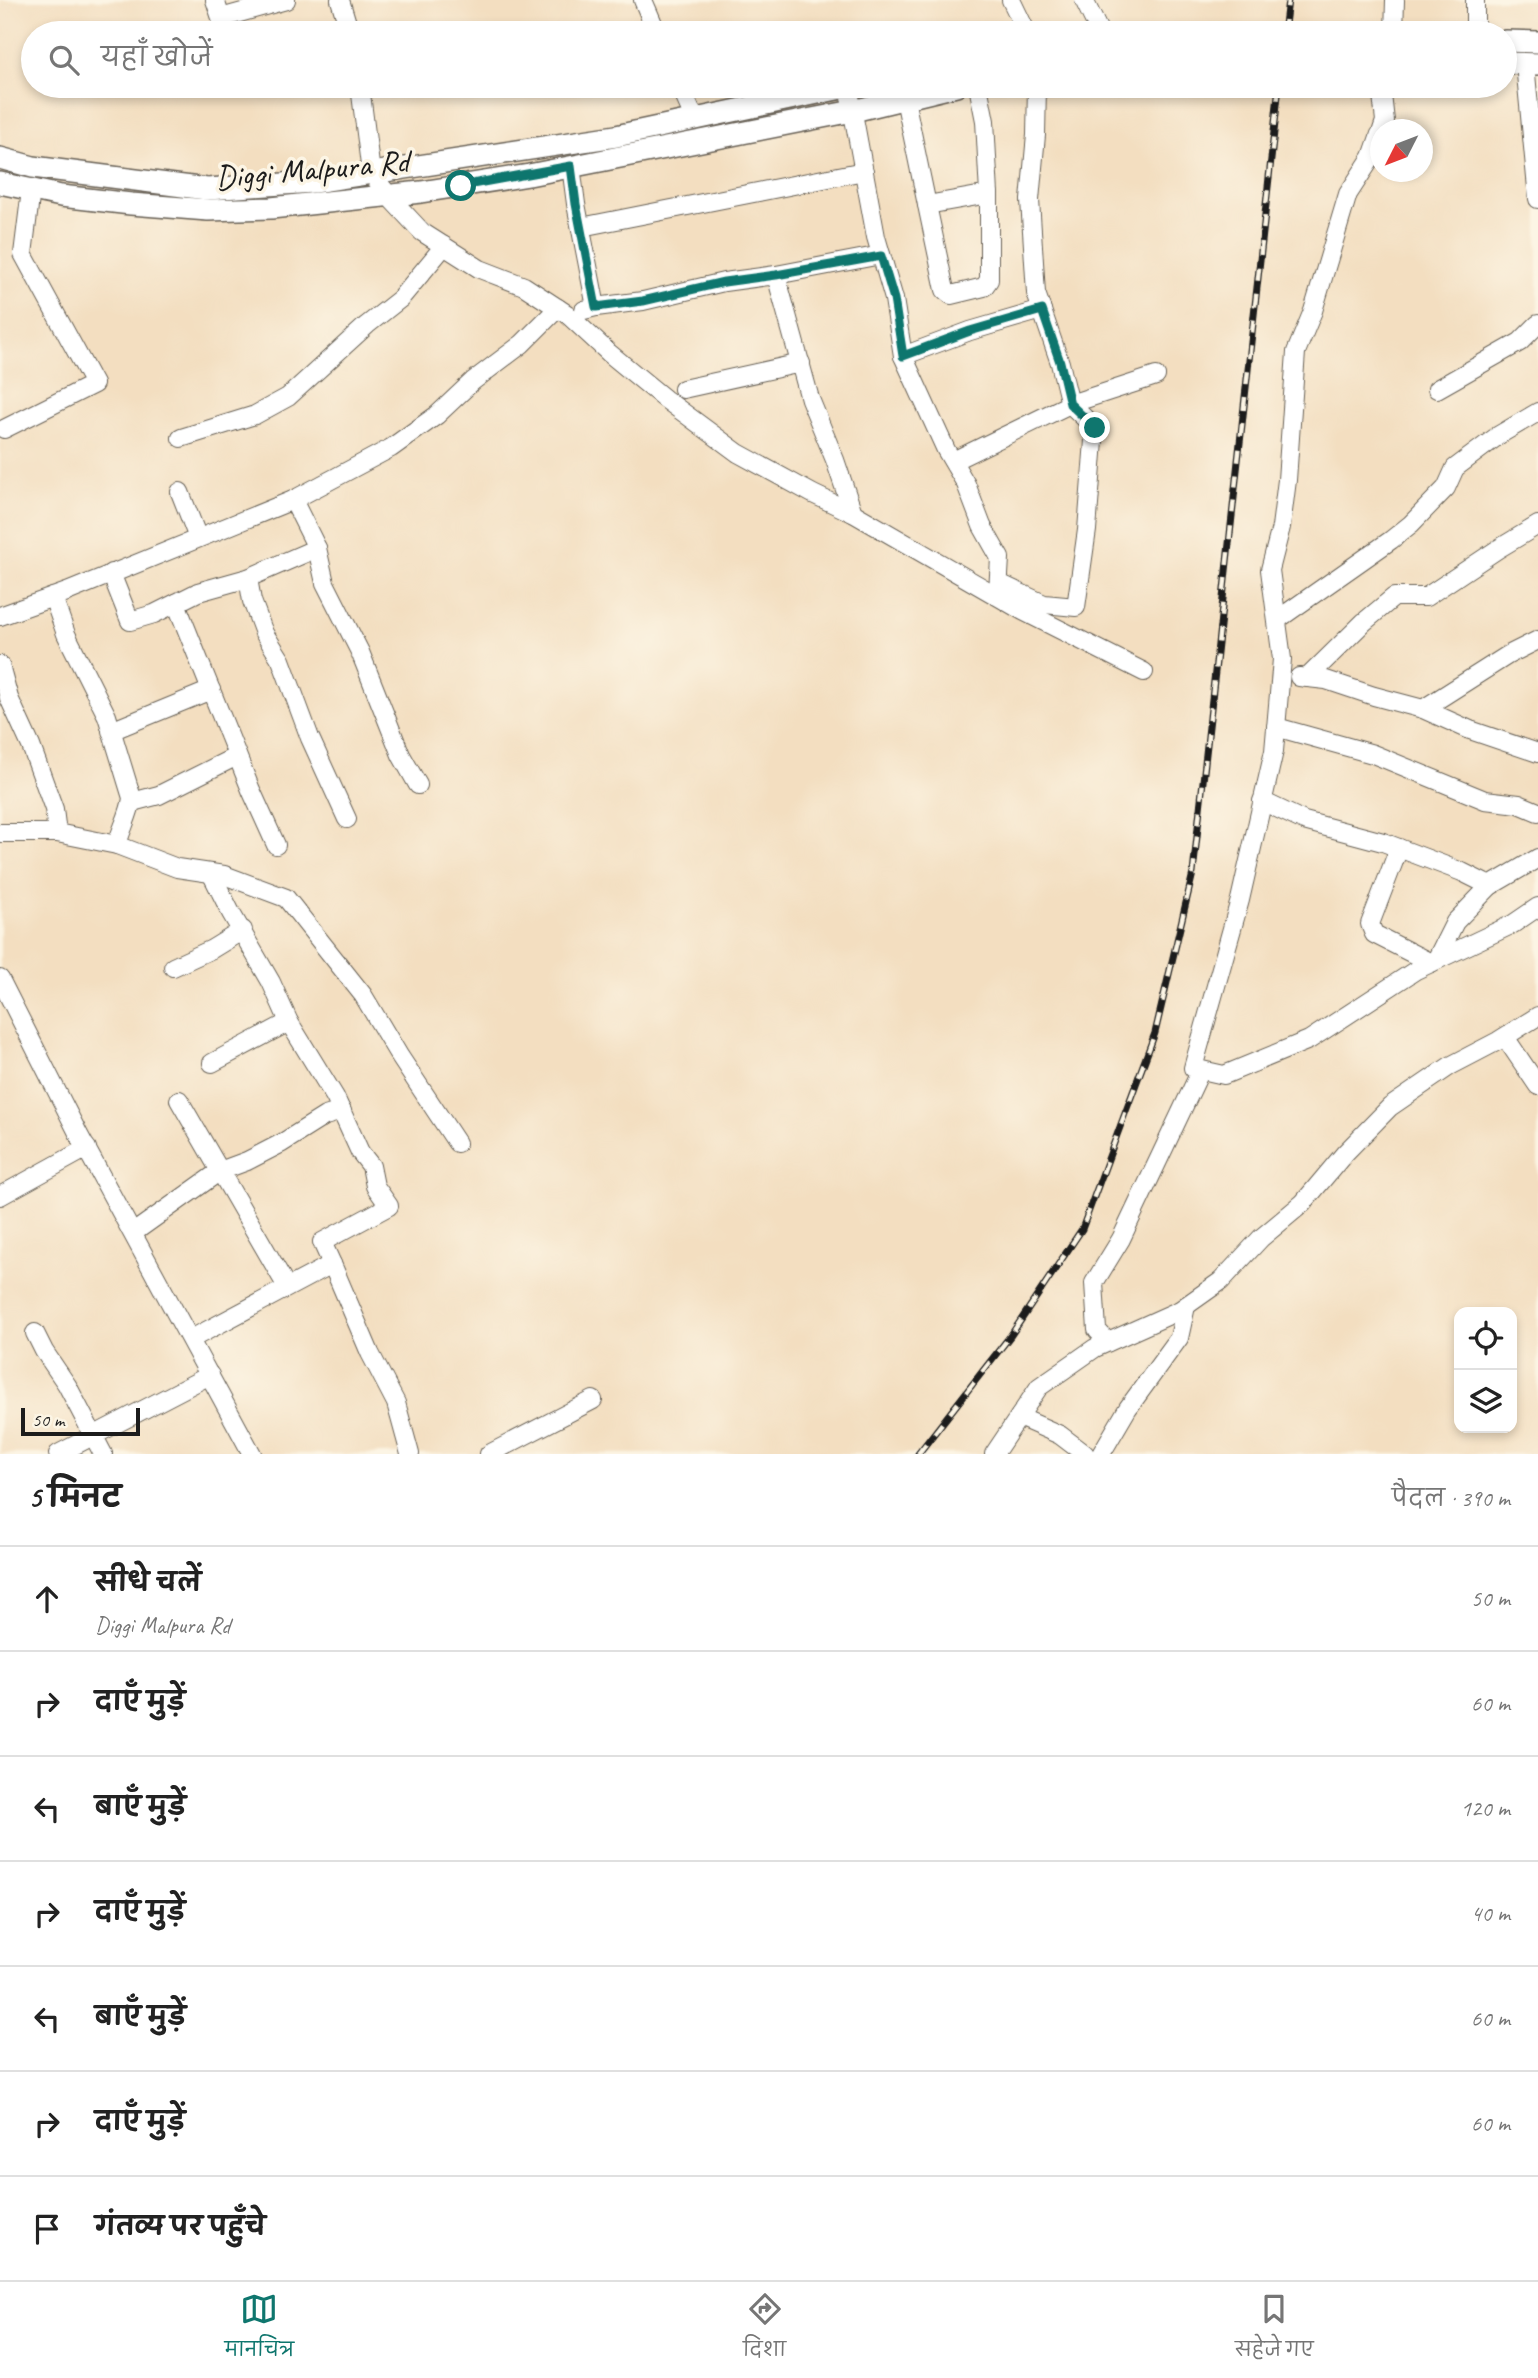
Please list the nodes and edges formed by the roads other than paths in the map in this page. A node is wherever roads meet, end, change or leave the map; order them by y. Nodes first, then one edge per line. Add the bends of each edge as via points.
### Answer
1 (215, 0) edge
2 (286, 0) edge
3 (340, 0) edge
4 (642, 0) edge
5 (1011, 0) edge
6 (1084, 0) edge
7 (1395, 0) edge
8 (1475, 0) edge
9 (221, 21) edge
10 (235, 21) edge
11 (346, 21) edge
12 (652, 21) edge
13 (1021, 21) edge
14 (1094, 21) edge
15 (1394, 21) edge
16 (1475, 21) edge
17 (1517, 41) edge
18 (1538, 42) edge
19 (1523, 64) edge
20 (362, 98) edge
21 (685, 98) edge
22 (795, 98) edge
23 (851, 98) edge
24 (909, 98) edge
25 (980, 98) edge
26 (1037, 98) edge
27 (1382, 98) edge
28 (905, 99) junction
29 (853, 111) junction
30 (1385, 119) edge
31 (695, 120) junction
32 (0, 158) edge
33 (1370, 160) edge
34 (571, 166) junction
35 (864, 172) junction
36 (371, 173) junction
37 (0, 183) edge
38 (31, 190) junction
39 (388, 194) junction
40 (989, 194) junction
41 (1538, 199) edge
42 (927, 205) junction
43 (581, 227) junction
44 (444, 246) junction
45 (881, 256) junction
46 (776, 275) junction
47 (596, 307) junction
48 (1042, 310) junction
49 (563, 311) junction
50 (1538, 324) edge
51 (903, 356) junction
52 (801, 363) junction
53 (1156, 376) dead end
54 (684, 389) dead end
55 (1437, 389) dead end
56 (1070, 404) junction
57 (1538, 412) edge
58 (4, 429) dead end
59 (181, 438) dead end
60 (953, 461) junction
61 (180, 492) dead end
62 (293, 499) junction
63 (853, 513) junction
64 (1538, 525) edge
65 (198, 538) junction
66 (317, 548) junction
67 (111, 573) junction
68 (248, 578) junction
69 (999, 589) junction
70 (53, 597) junction
71 (176, 603) junction
72 (0, 615) edge
73 (1277, 620) junction
74 (1538, 640) edge
75 (0, 665) edge
76 (1144, 672) dead end
77 (1281, 675) junction
78 (1307, 678) junction
79 (211, 690) junction
80 (1423, 709) junction
81 (1276, 727) junction
82 (111, 731) junction
83 (1538, 753) edge
84 (237, 756) junction
85 (418, 785) dead end
86 (1262, 801) junction
87 (132, 802) junction
88 (1538, 812) edge
89 (347, 819) dead end
90 (57, 832) junction
91 (0, 833) edge
92 (117, 845) junction
93 (276, 845) dead end
94 (1399, 848) junction
95 (1538, 858) edge
96 (211, 873) junction
97 (1490, 886) junction
98 (1538, 907) edge
99 (243, 930) junction
100 (1433, 962) junction
101 (173, 967) dead end
102 (0, 979) edge
103 (1538, 1016) edge
104 (289, 1022) junction
105 (1505, 1037) junction
106 (212, 1063) dead end
107 (1201, 1070) junction
108 (1538, 1086) edge
109 (179, 1100) dead end
110 (342, 1111) junction
111 (457, 1143) dead end
112 (87, 1148) junction
113 (220, 1171) junction
114 (1, 1193) edge
115 (133, 1233) junction
116 (332, 1264) junction
117 (287, 1287) junction
118 (1186, 1306) junction
119 (35, 1333) dead end
120 (191, 1339) junction
121 (1108, 1342) junction
122 (210, 1375) junction
123 (593, 1400) dead end
124 (1019, 1417) junction
125 (94, 1435) junction
126 (58, 1454) edge
127 (103, 1454) edge
128 (252, 1454) edge
129 (410, 1454) edge
130 (489, 1454) edge
131 (993, 1454) edge
132 (1085, 1454) edge
133 (1101, 1454) edge

1 - 9 street
2 - 10 street
3 - 11 street
4 - 12 street
5 - 13 street
6 - 14 street
7 - 15 street
8 - 16 street
17 - 18 main road
19 - 41 street
20 - 36 street
21 - 31 street
22 - 31 main road, Diggi Malpura Rd
23 - 29 street
24 - 28 main road, Diggi Malpura Rd
25 - 40 street
26 - 48 street via 1030,201 1036,293
27 - 30 street
28 - 29 main road, Diggi Malpura Rd
28 - 42 street
29 - 34 main road, Diggi Malpura Rd
29 - 35 street
31 - 36 main road, Diggi Malpura Rd via 566,145
32 - 36 main road, Diggi Malpura Rd via 33,167 207,189
33 - 73 street via 1348,194 1296,352 1281,527 1270,570
34 - 39 main road, Diggi Malpura Rd
34 - 43 street
35 - 43 street
35 - 45 street
36 - 39 street
37 - 38 main road, Diggi Malpura Rd
38 - 39 main road, Diggi Malpura Rd via 131,205 208,210 271,208
38 - 58 street via 23,254 94,383
39 - 44 street via 422,232
40 - 42 street
40 - 42 street via 989,280 984,287 951,295 945,290
43 - 47 street
44 - 49 street
44 - 59 street via 400,299 288,397 255,415
45 - 46 street
45 - 51 street
46 - 47 street
46 - 52 street
47 - 49 street
48 - 51 street
48 - 56 street
49 - 62 street via 391,448
49 - 63 street via 608,353 738,453
50 - 55 street via 1520,342
51 - 60 street
52 - 54 street
52 - 63 street
53 - 56 street
56 - 60 street
56 - 69 street via 1095,428 1076,607 1044,604
57 - 73 street via 1455,468 1446,488 1391,540
60 - 69 street via 1000,558
61 - 65 street
62 - 65 street
62 - 66 street
63 - 69 street via 900,542
64 - 78 street via 1426,597 1394,597
65 - 67 street
66 - 68 street
66 - 85 street via 325,583
67 - 70 street
67 - 71 street via 130,621
68 - 71 street
68 - 89 street via 264,633 281,660
69 - 76 street via 1023,611
70 - 72 street
70 - 82 street
71 - 79 street
73 - 77 street
74 - 80 street
75 - 90 street via 54,809
77 - 78 street
77 - 81 street
78 - 80 street
79 - 82 street
79 - 84 street
80 - 83 street
81 - 86 street
81 - 88 street via 1373,754 1485,800 1519,804
82 - 87 street
84 - 87 street via 159,795
84 - 93 street
86 - 94 street via 1304,821
86 - 107 street via 1193,1068
87 - 92 street
90 - 91 street
90 - 92 street
92 - 96 street via 177,868
94 - 97 street
94 - 100 street via 1371,929
95 - 97 street
96 - 99 street
96 - 111 street via 286,898 363,995
97 - 100 street via 1455,922
98 - 100 street
99 - 101 street
99 - 104 street
100 - 107 street via 1308,1040 1224,1075
102 - 112 street
103 - 105 street
104 - 106 street
104 - 110 street
105 - 108 street
105 - 118 street via 1450,1066 1390,1107 1303,1203 1220,1281
107 - 121 street via 1121,1239 1094,1283 1097,1330
109 - 113 street
110 - 113 street
110 - 116 street via 371,1166 374,1186 389,1206 322,1242
112 - 114 street
112 - 115 street
113 - 115 street
113 - 117 street
115 - 120 street
116 - 117 street
116 - 129 street via 396,1402
117 - 120 street
118 - 121 street
118 - 133 street via 1180,1338
119 - 125 street
120 - 122 street
121 - 124 street via 1039,1387
122 - 125 street
122 - 128 street
123 - 130 street
124 - 131 street
124 - 132 street via 1060,1435
125 - 126 street
125 - 127 street

